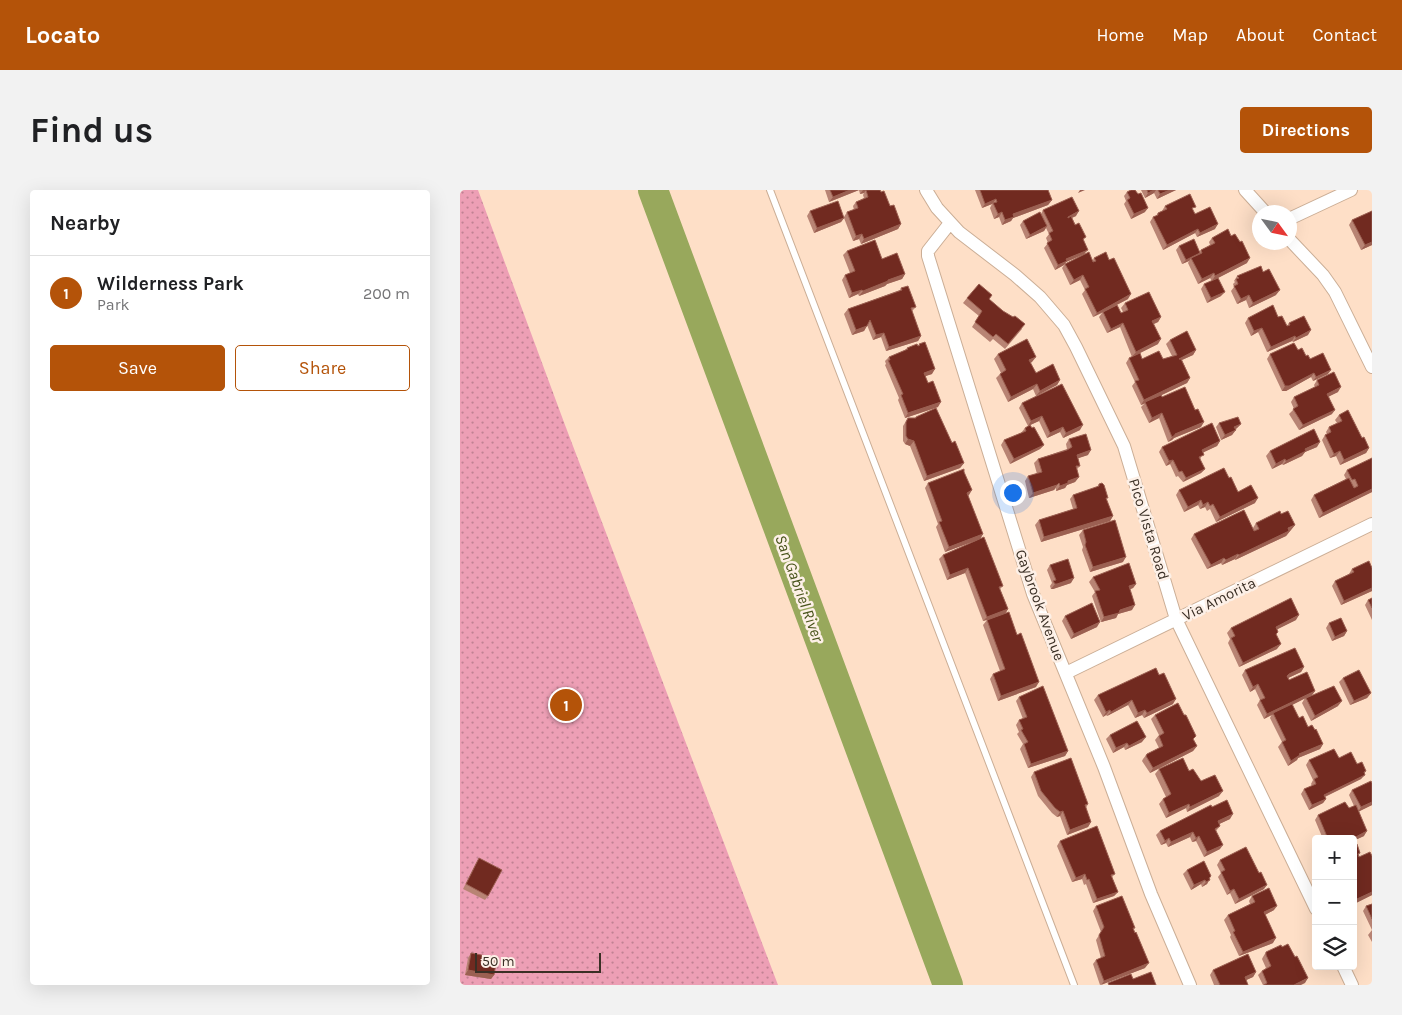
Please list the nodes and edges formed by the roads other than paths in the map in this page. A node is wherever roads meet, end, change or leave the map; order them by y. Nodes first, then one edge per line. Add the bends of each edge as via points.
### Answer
1 (770, 190) edge
2 (926, 190) edge
3 (1245, 190) edge
4 (1351, 190) edge
5 (1259, 205) edge
6 (1297, 216) edge
7 (950, 223) junction
8 (1297, 247) edge
9 (1372, 367) edge
10 (1372, 524) edge
11 (1176, 619) junction
12 (1066, 673) junction
13 (1312, 901) edge
14 (1345, 970) edge
15 (1074, 985) edge
16 (1190, 985) edge
17 (1352, 985) edge

1 - 15 lane
2 - 7 street, Pico Vista Road
3 - 5 street
4 - 6 street
7 - 11 street, Pico Vista Road via 1033,290 1064,325 1124,446
7 - 12 street, Gaybrook Avenue via 928,251 928,256 1033,594
8 - 9 street via 1335,292
10 - 11 street, Via Amorita
11 - 12 street, Via Amorita
11 - 13 street, Pico Vista Road
12 - 16 street, Gaybrook Avenue via 1151,894
14 - 17 street

